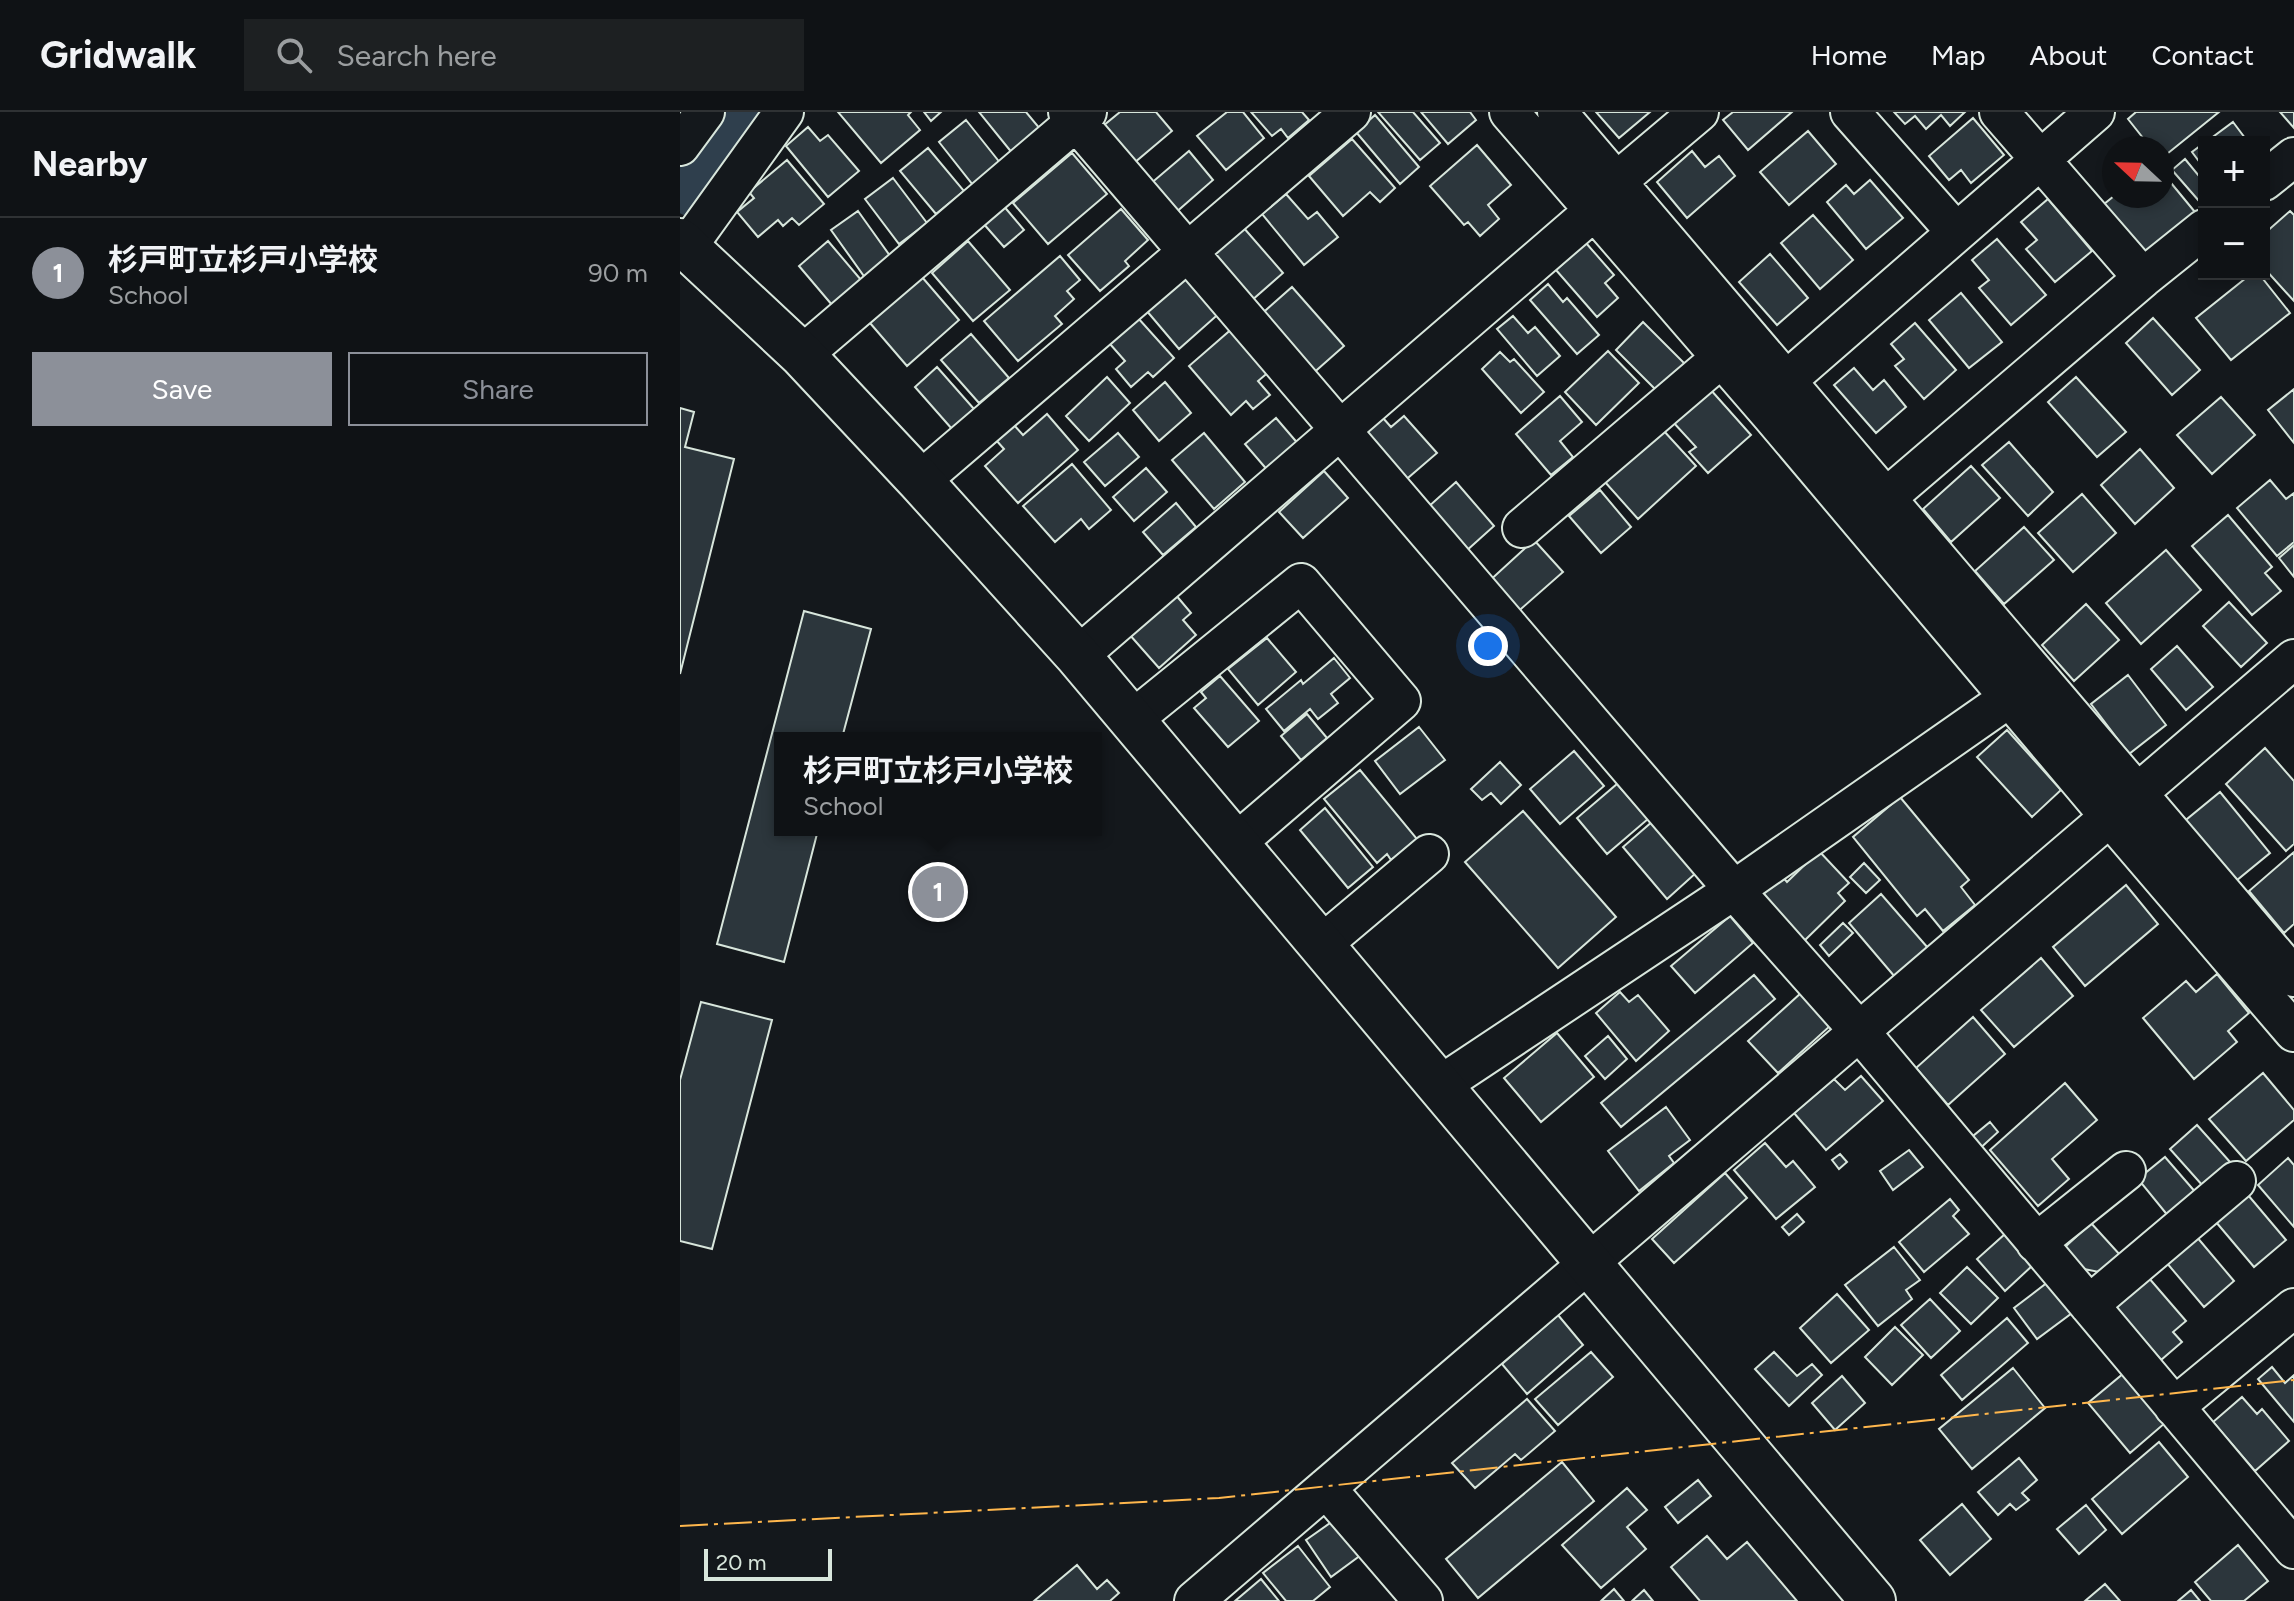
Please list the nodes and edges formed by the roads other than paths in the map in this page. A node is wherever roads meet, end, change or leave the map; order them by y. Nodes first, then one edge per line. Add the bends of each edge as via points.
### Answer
1 (705, 112) edge
2 (784, 112) edge
3 (1351, 112) edge
4 (1509, 112) edge
5 (1557, 112) edge
6 (1699, 112) edge
7 (1850, 112) edge
8 (1999, 112) edge
9 (2095, 112) edge
10 (1077, 115) edge
11 (680, 146) edge
12 (2294, 157) edge
13 (2040, 159) junction
14 (2270, 176) edge
15 (1605, 196) junction
16 (1956, 232) junction
17 (2198, 234) edge
18 (683, 244) edge
19 (1188, 252) junction
20 (2143, 278) junction
21 (802, 355) junction
22 (1721, 358) junction
23 (1786, 381) junction
24 (1340, 430) junction
25 (920, 481) junction
26 (1886, 498) junction
27 (1522, 528) dead end
28 (1078, 656) junction
29 (2294, 659) edge
30 (2009, 698) junction
31 (1132, 720) junction
32 (2124, 806) junction
33 (1236, 843) junction
34 (1429, 854) dead end
35 (1734, 890) junction
36 (1321, 945) junction
37 (2294, 977) edge
38 (1860, 1032) junction
39 (2294, 1032) edge
40 (1439, 1086) junction
41 (2126, 1171) dead end
42 (2236, 1181) dead end
43 (2036, 1243) junction
44 (1590, 1263) junction
45 (2089, 1305) junction
46 (2294, 1308) edge
47 (2174, 1407) junction
48 (1326, 1488) junction
49 (2294, 1549) edge
50 (1194, 1601) edge
51 (1423, 1601) edge
52 (1873, 1601) edge

1 - 11 street
2 - 18 street
3 - 19 street
4 - 15 street
5 - 15 street
6 - 15 street
7 - 16 street
8 - 13 street
9 - 13 street
10 - 19 street
10 - 21 street
12 - 14 street
13 - 16 street
13 - 20 street
15 - 22 street
15 - 23 street
15 - 24 street
16 - 23 street
17 - 20 street
18 - 21 street
19 - 24 street
19 - 25 street
20 - 26 street
21 - 25 street
22 - 27 street
22 - 30 street
23 - 26 street
24 - 28 street
24 - 35 street
25 - 28 street
26 - 32 street
28 - 31 street
29 - 32 street
30 - 32 street
30 - 35 street
31 - 33 street
31 - 33 street via 1301,583 1401,701
32 - 37 street
32 - 38 street
32 - 39 street
33 - 36 street
34 - 36 street
35 - 38 street
35 - 40 street
36 - 40 street
38 - 43 street
38 - 44 street
40 - 44 street
41 - 43 street
42 - 45 street
43 - 45 street
44 - 48 street
44 - 52 street
45 - 47 street
46 - 47 street
47 - 49 street
48 - 50 street
48 - 51 street

